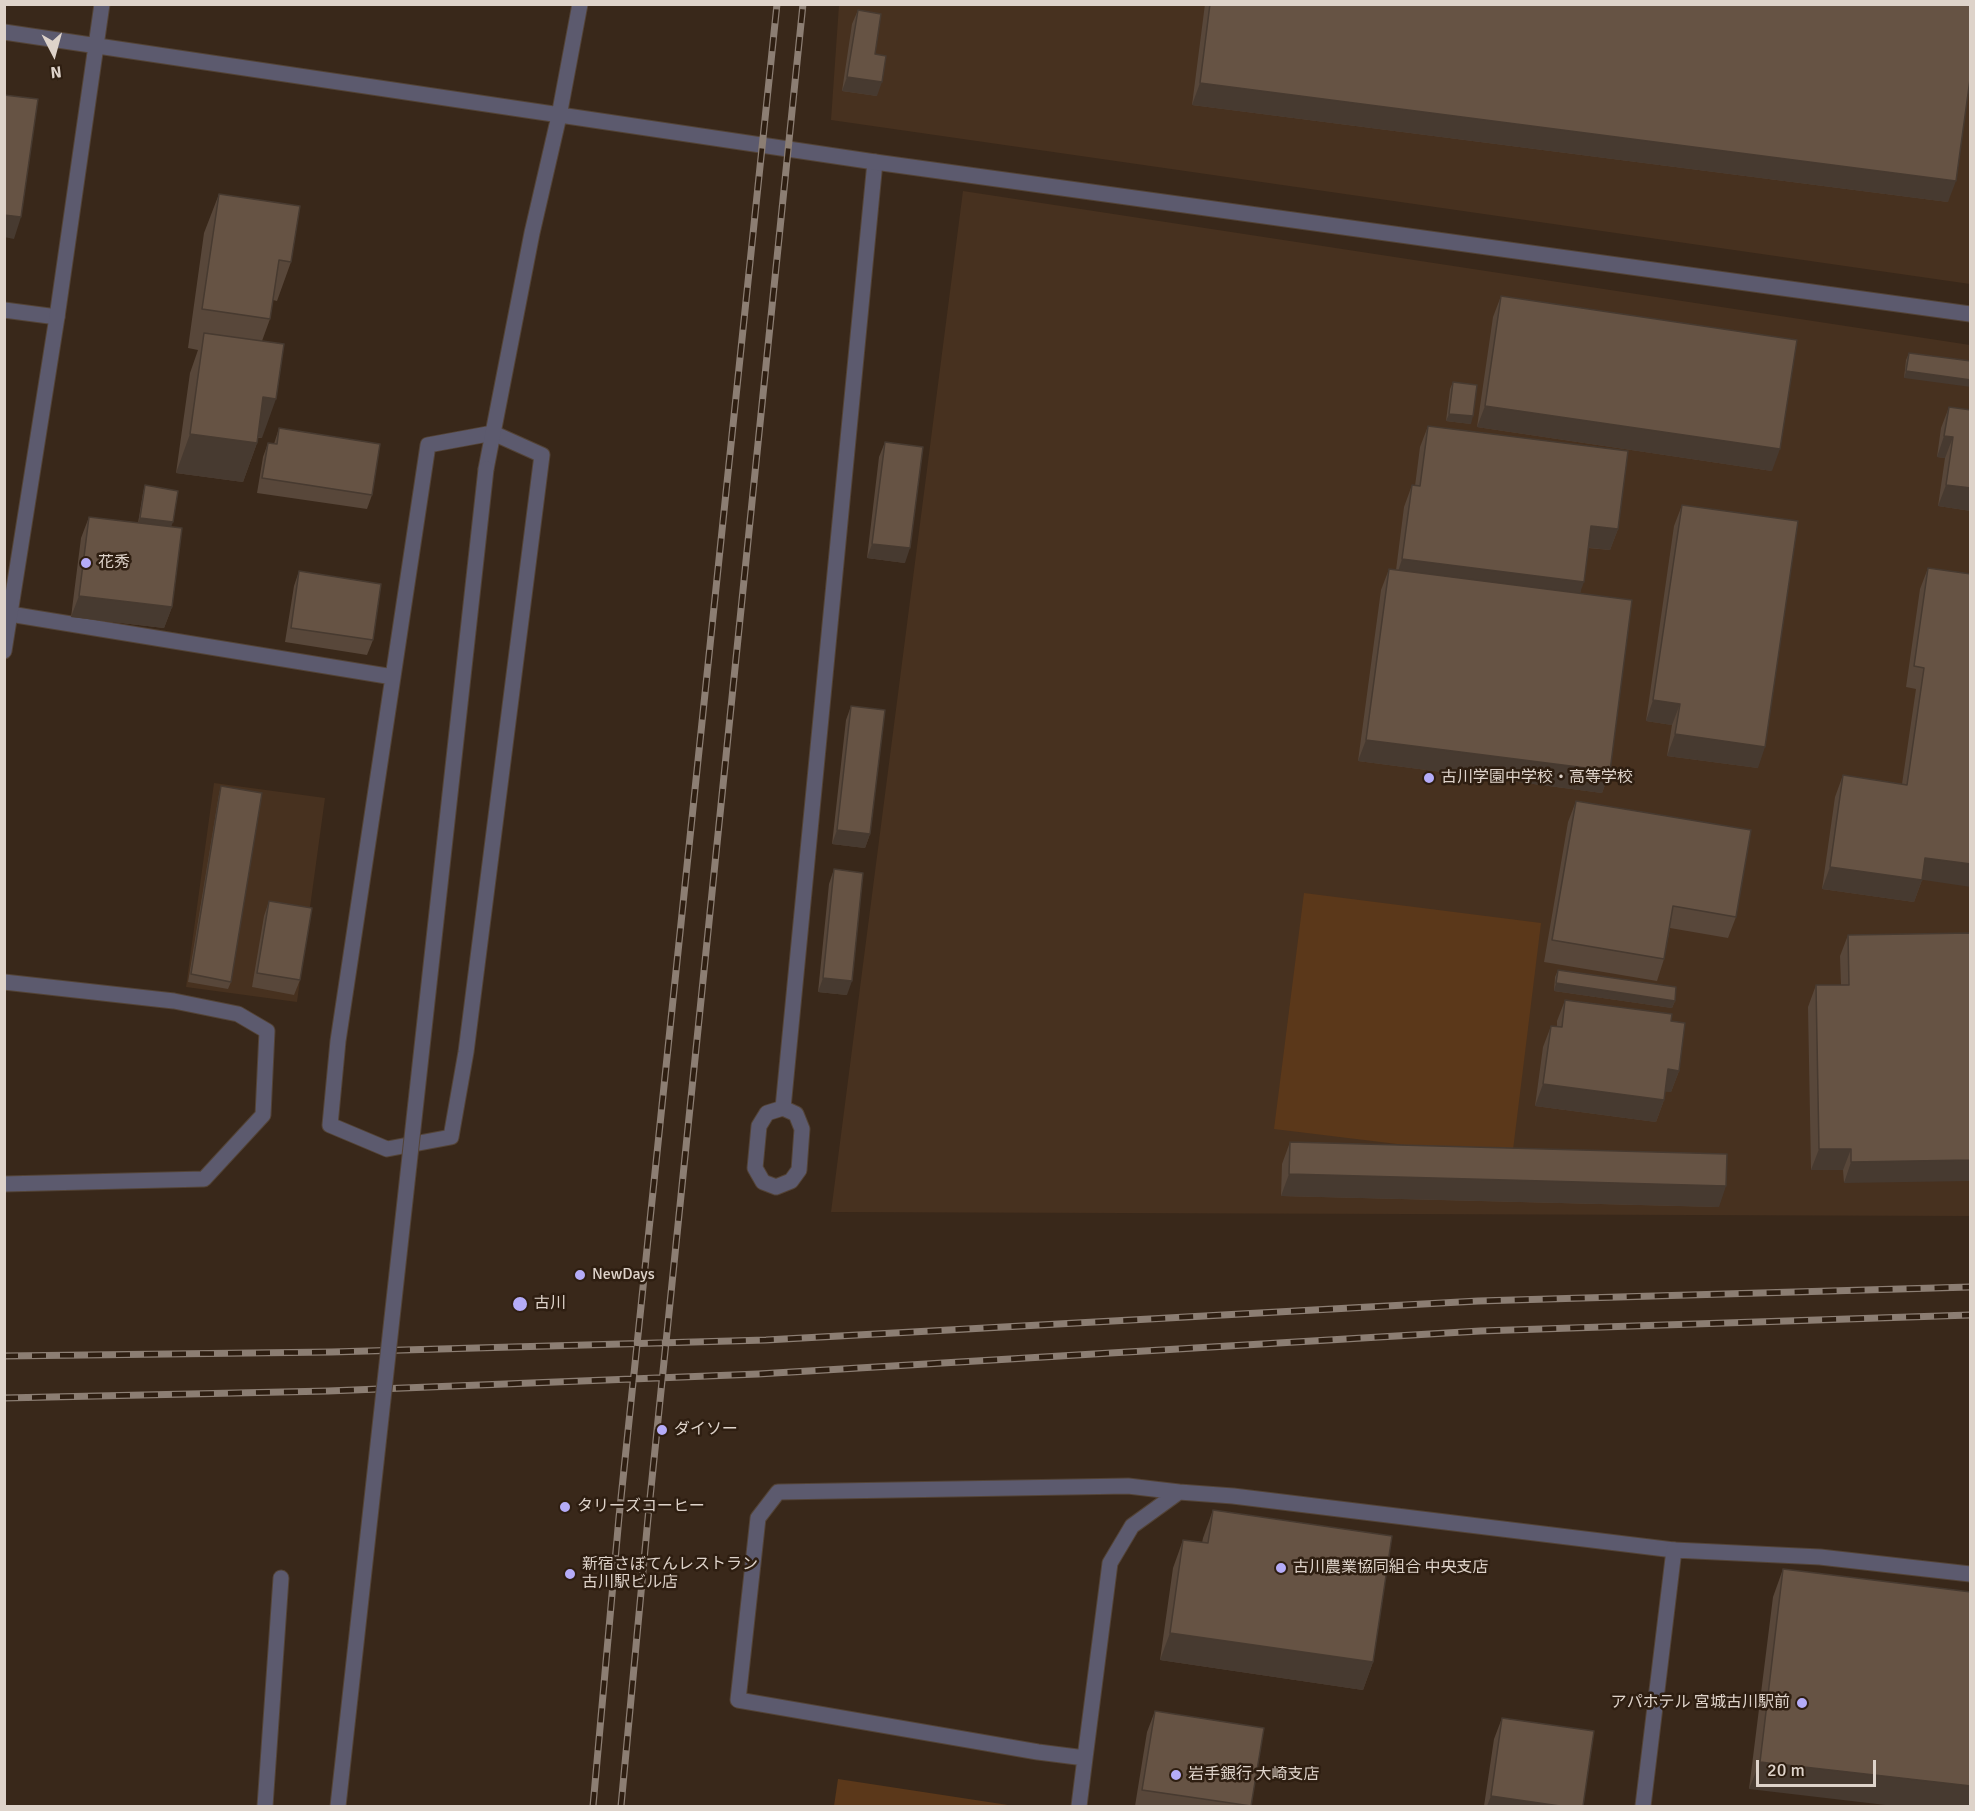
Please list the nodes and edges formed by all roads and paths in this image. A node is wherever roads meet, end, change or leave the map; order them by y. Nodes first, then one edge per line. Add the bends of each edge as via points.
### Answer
1 (102, 4) edge
2 (580, 4) edge
3 (4, 32) edge
4 (96, 44) junction
5 (559, 116) junction
6 (875, 162) junction
7 (4, 310) edge
8 (1971, 314) edge
9 (57, 317) junction
10 (493, 433) junction
11 (10, 614) junction
12 (4, 651) edge
13 (393, 677) junction
14 (4, 982) edge
15 (783, 1108) junction
16 (4, 1184) edge
17 (1179, 1492) junction
18 (1674, 1551) junction
19 (1971, 1574) edge
20 (281, 1578) dead end
21 (1084, 1758) junction
22 (266, 1806) edge
23 (338, 1806) edge
24 (1079, 1806) edge
25 (1642, 1806) edge

1 - 4 street
2 - 5 street
3 - 4 street
4 - 5 street
4 - 9 street
5 - 6 street
5 - 10 street
6 - 8 street
6 - 15 street
7 - 9 street
9 - 11 street
10 - 13 street via 428,445
10 - 13 street via 542,455 466,1052 451,1137 387,1149 330,1125 338,1041
10 - 23 street, bridge
11 - 12 street
11 - 13 street
14 - 16 street via 174,1000 238,1014 267,1031 263,1115 204,1179
15 - 15 street via 796,1114 802,1129 799,1170 791,1181 776,1187 763,1182 755,1168 759,1126 767,1113
17 - 18 street
17 - 21 street via 1132,1526 1110,1563
17 - 21 street via 1128,1486 778,1492 758,1518 738,1700
18 - 19 street via 1820,1557
18 - 25 street
20 - 22 street
21 - 24 street

